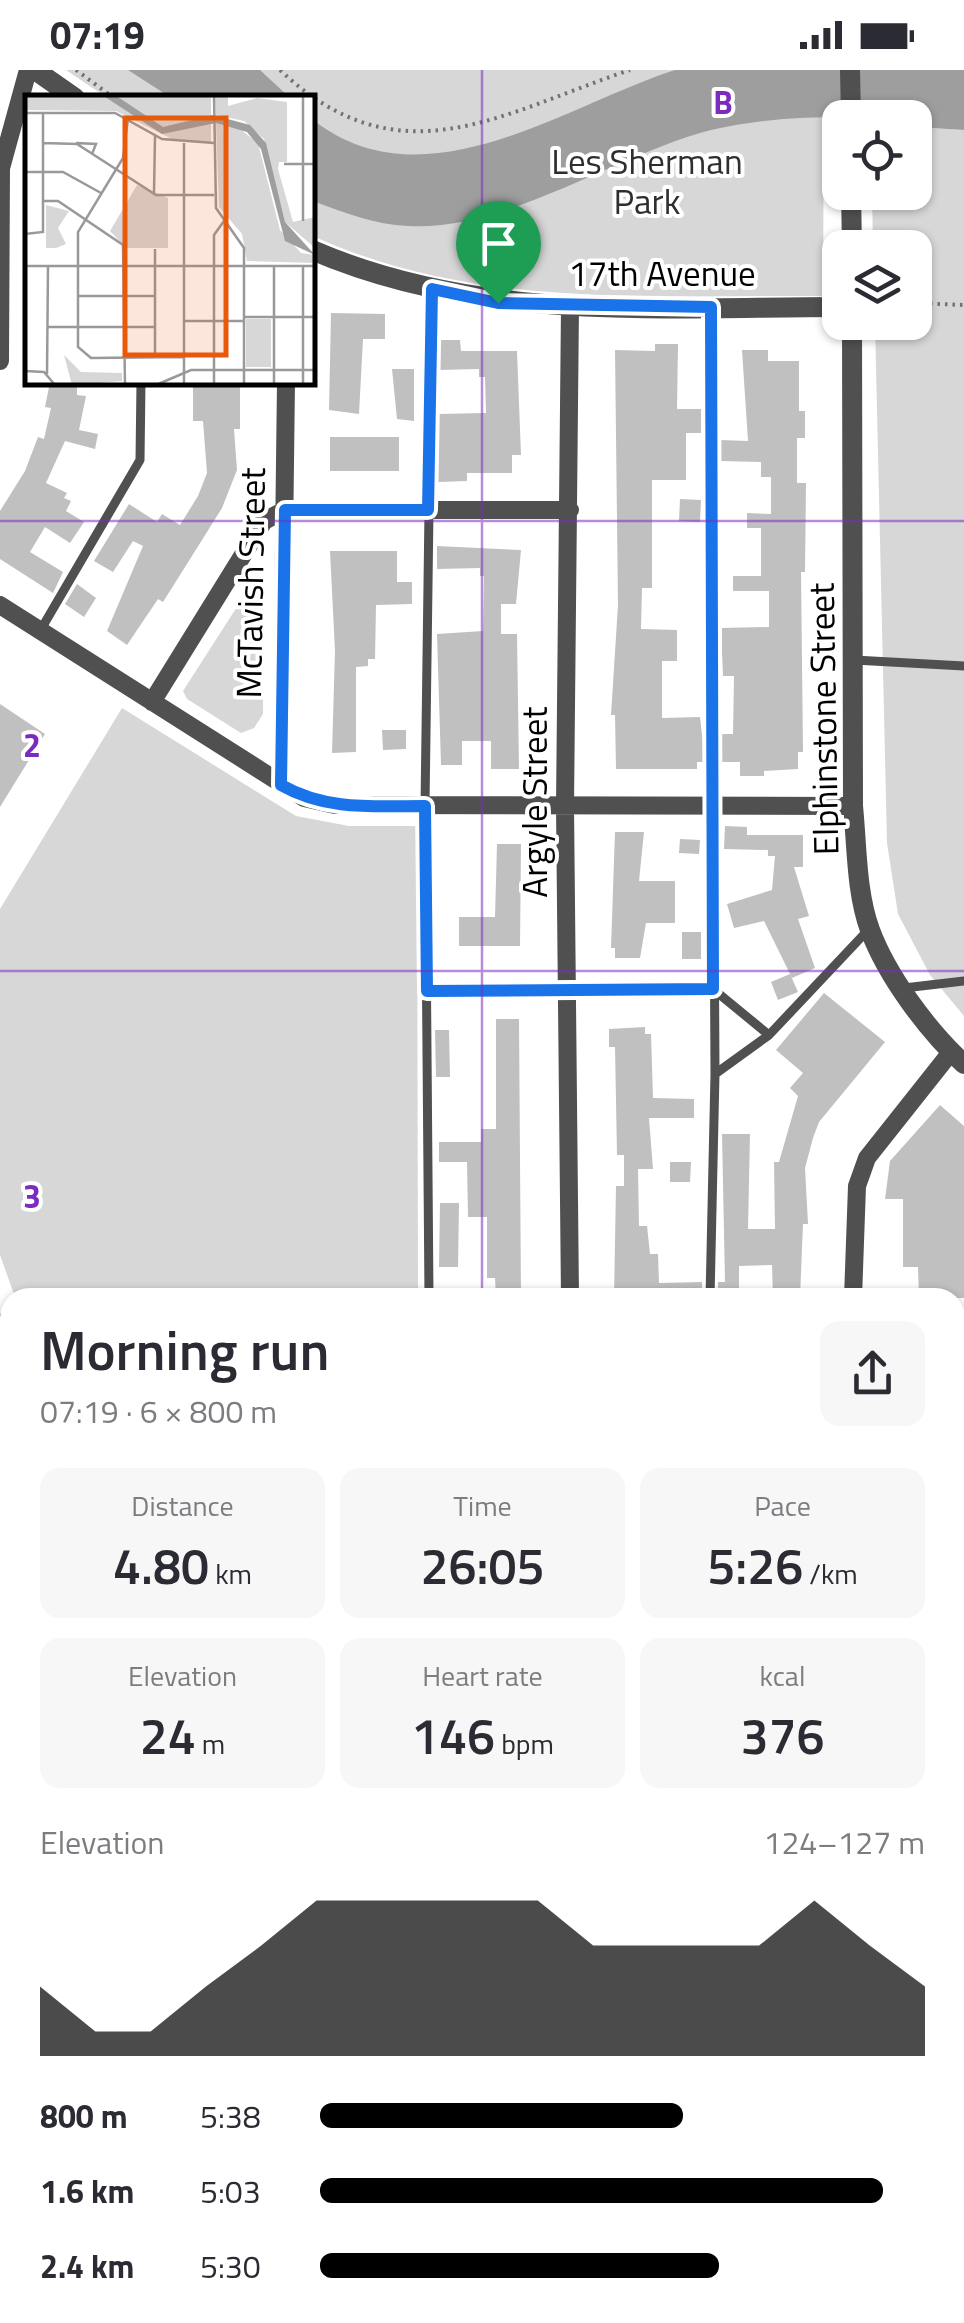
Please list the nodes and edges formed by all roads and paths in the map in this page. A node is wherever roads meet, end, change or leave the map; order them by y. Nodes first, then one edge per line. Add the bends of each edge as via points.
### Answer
1 (28, 70) edge
2 (35, 70) edge
3 (76, 70) edge
4 (280, 70) edge
5 (630, 70) edge
6 (850, 70) edge
7 (71, 95) edge
8 (110, 95) edge
9 (851, 100) edge
10 (0, 168) edge
11 (315, 251) edge
12 (432, 289) junction
13 (932, 304) edge
14 (964, 305) edge
15 (570, 306) junction
16 (822, 306) edge
17 (711, 307) junction
18 (852, 340) edge
19 (0, 361) edge
20 (141, 385) edge
21 (286, 385) edge
22 (285, 510) junction
23 (428, 510) junction
24 (570, 510) junction
25 (0, 605) edge
26 (40, 631) junction
27 (854, 660) junction
28 (964, 666) edge
29 (152, 702) junction
30 (281, 785) junction
31 (711, 804) junction
32 (425, 806) junction
33 (566, 806) junction
34 (853, 806) junction
35 (869, 928) junction
36 (964, 981) edge
37 (904, 988) junction
38 (713, 989) junction
39 (570, 990) junction
40 (427, 991) junction
41 (769, 1035) junction
42 (957, 1058) edge
43 (715, 1074) junction
44 (429, 1288) edge
45 (570, 1288) edge
46 (710, 1288) edge
47 (854, 1288) edge

1 - 10 street
2 - 7 street
3 - 8 path
4 - 5 path via 348,118 409,133 449,132 526,112
6 - 9 street
10 - 19 street
11 - 12 street, 17th Avenue
12 - 15 street, 17th Avenue via 498,303
12 - 23 lane
13 - 14 path
15 - 17 street, 17th Avenue
15 - 24 street, Argyle Street
16 - 17 street, 17th Avenue
17 - 31 lane
18 - 27 street, Elphinstone Street
20 - 26 lane via 140,460
21 - 22 street, McTavish Street
22 - 23 street
22 - 29 street via 264,521
22 - 30 street, McTavish Street
23 - 24 street
23 - 32 lane
24 - 33 street, Argyle Street
25 - 26 street
26 - 29 street
27 - 28 lane
27 - 34 street, Elphinstone Street
29 - 30 street
30 - 32 street via 335,805
31 - 33 street
31 - 34 street
31 - 38 lane
32 - 33 street
32 - 40 lane
33 - 39 street, Argyle Street
34 - 35 street, Elphinstone Street
35 - 37 street, Elphinstone Street
35 - 41 lane
36 - 37 lane
37 - 42 street, Elphinstone Street
38 - 39 street
38 - 41 lane
38 - 43 lane
39 - 40 street
39 - 45 street, Argyle Street
40 - 44 lane
41 - 43 lane
42 - 47 street, Elphinstone Street via 867,1158 857,1186
43 - 46 lane

